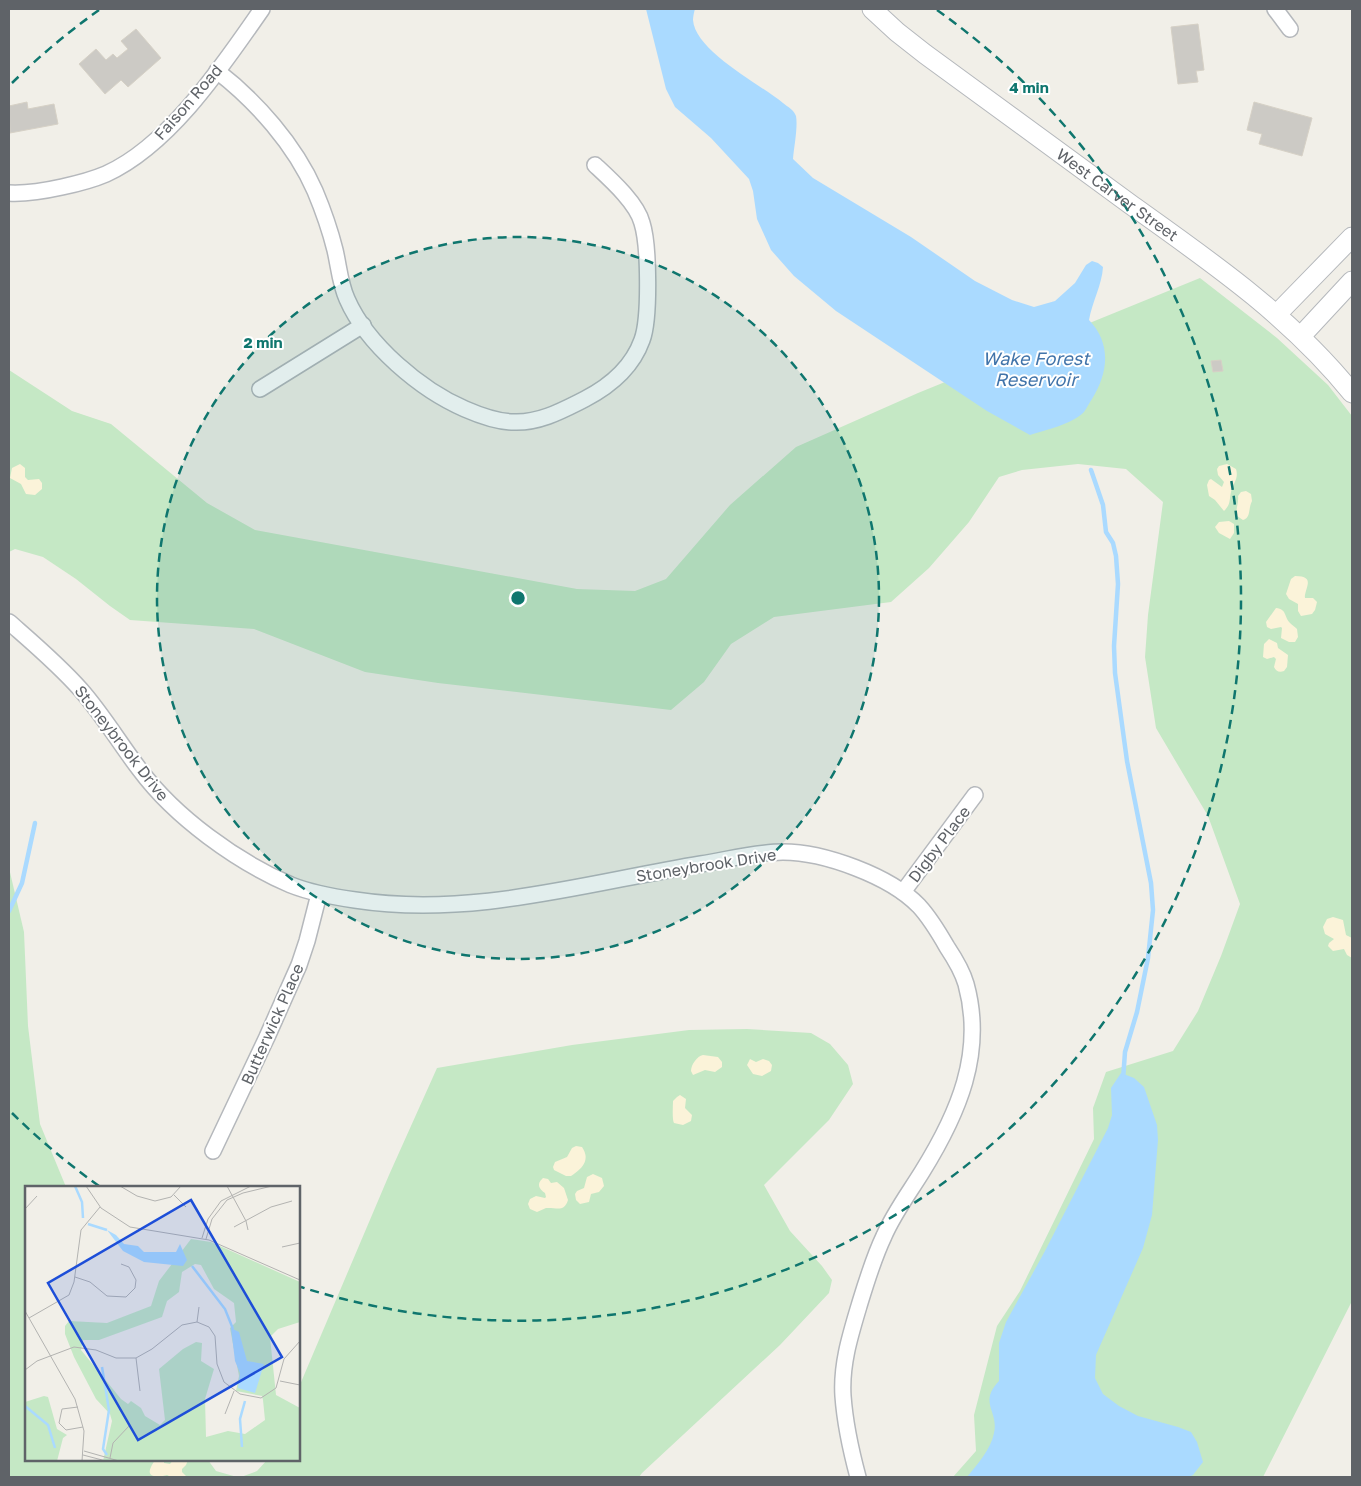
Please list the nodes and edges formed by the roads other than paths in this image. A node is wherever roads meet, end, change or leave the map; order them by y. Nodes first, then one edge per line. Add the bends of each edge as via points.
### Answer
1 (262, 9) edge
2 (872, 9) edge
3 (1275, 9) edge
4 (1290, 28) dead end
5 (217, 71) junction
6 (595, 165) dead end
7 (9, 193) edge
8 (1352, 237) edge
9 (1352, 281) edge
10 (1278, 314) junction
11 (363, 325) junction
12 (1300, 336) junction
13 (260, 389) dead end
14 (1352, 393) edge
15 (9, 622) edge
16 (975, 795) dead end
17 (903, 892) junction
18 (319, 894) junction
19 (213, 1151) dead end
20 (858, 1477) edge

1 - 5 street, Faison Road
2 - 10 street, West Carver Street via 924,54 1228,274
3 - 4 street
5 - 7 street, Faison Road via 174,122 134,158 106,174 70,185 40,192
5 - 11 street via 248,96 305,171 330,230 347,300
6 - 11 street via 635,210 642,222 646,241 646,328 635,354 607,386 549,416 524,422 501,421 464,409 424,386 384,350
8 - 10 street
9 - 12 street
10 - 12 street, West Carver Street
11 - 13 street
12 - 14 street, West Carver Street
15 - 18 street, Stoneybrook Drive via 48,655 83,692 142,772 178,812 216,841 266,872
16 - 17 street, Digby Place
17 - 18 street, Stoneybrook Drive via 843,863 783,852 654,872 533,896 469,903 414,905
17 - 20 street, Stoneybrook Drive via 934,925 958,963 970,1002 972,1035 969,1065 959,1102 938,1145 883,1238 849,1339 843,1393 846,1425
18 - 19 street, Butterwick Place via 299,965

